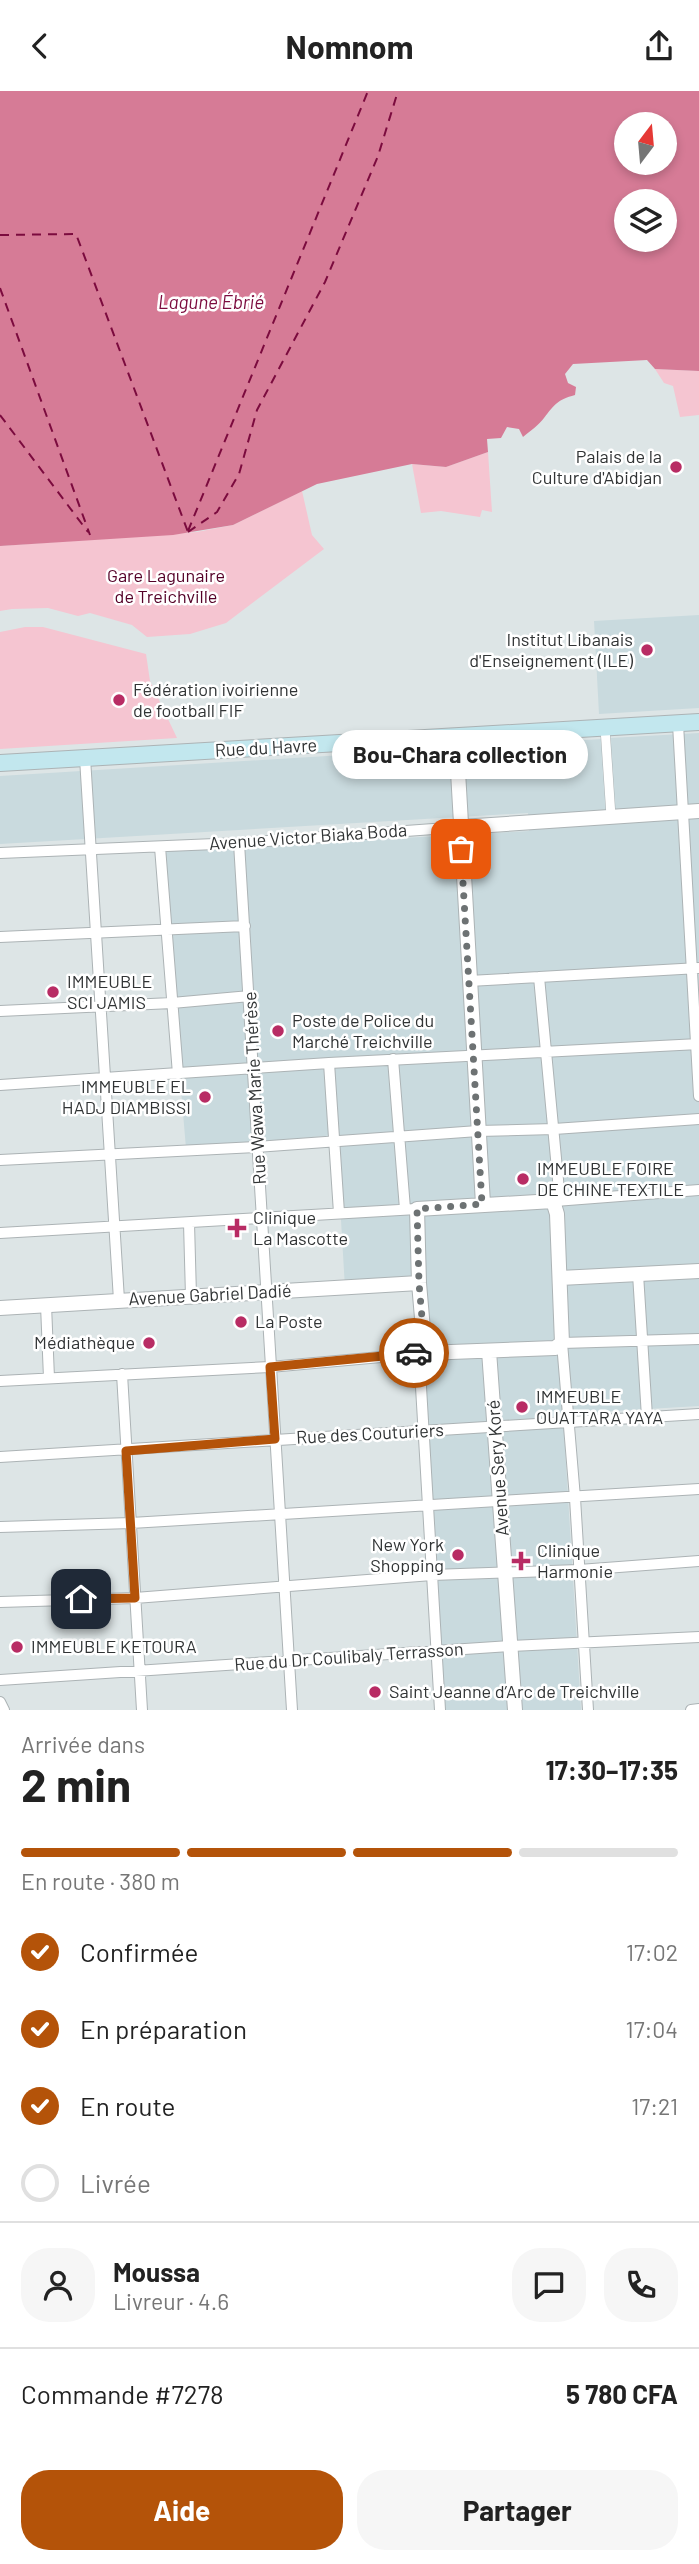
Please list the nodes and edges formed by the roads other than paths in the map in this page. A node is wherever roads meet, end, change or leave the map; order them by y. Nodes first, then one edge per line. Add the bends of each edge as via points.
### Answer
1 (699, 722) edge
2 (678, 724) junction
3 (605, 728) junction
4 (456, 737) junction
5 (85, 758) junction
6 (0, 763) edge
7 (699, 811) edge
8 (683, 812) junction
9 (611, 816) junction
10 (461, 827) junction
11 (239, 843) junction
12 (160, 847) junction
13 (90, 851) junction
14 (0, 853) edge
15 (699, 896) edge
16 (686, 897) junction
17 (245, 926) junction
18 (167, 929) junction
19 (96, 933) junction
20 (0, 937) edge
21 (695, 969) edge
22 (539, 977) junction
23 (470, 981) junction
24 (250, 996) junction
25 (172, 1003) junction
26 (101, 1005) junction
27 (0, 1011) edge
28 (698, 1044) edge
29 (545, 1052) junction
30 (474, 1054) junction
31 (393, 1059) junction
32 (329, 1063) junction
33 (254, 1069) junction
34 (178, 1074) junction
35 (107, 1079) junction
36 (0, 1085) edge
37 (699, 1096) edge
38 (699, 1119) edge
39 (554, 1129) junction
40 (478, 1131) junction
41 (401, 1136) junction
42 (333, 1142) junction
43 (256, 1147) junction
44 (111, 1154) junction
45 (0, 1160) edge
46 (699, 1191) edge
47 (557, 1201) junction
48 (482, 1204) junction
49 (411, 1209) junction
50 (339, 1213) junction
51 (263, 1218) junction
52 (189, 1223) junction
53 (116, 1227) junction
54 (0, 1233) edge
55 (699, 1271) edge
56 (638, 1274) junction
57 (560, 1277) junction
58 (419, 1283) junction
59 (265, 1292) junction
60 (191, 1296) junction
61 (119, 1300) junction
62 (46, 1305) junction
63 (0, 1308) edge
64 (699, 1339) edge
65 (641, 1340) junction
66 (562, 1343) junction
67 (489, 1351) junction
68 (422, 1353) junction
69 (270, 1367) junction
70 (122, 1374) junction
71 (49, 1378) junction
72 (0, 1381) edge
73 (699, 1414) edge
74 (647, 1417) junction
75 (570, 1422) junction
76 (496, 1426) junction
77 (425, 1430) junction
78 (275, 1439) junction
79 (126, 1451) junction
80 (0, 1457) edge
81 (699, 1489) edge
82 (575, 1498) junction
83 (500, 1500) junction
84 (428, 1506) junction
85 (280, 1514) junction
86 (131, 1523) junction
87 (0, 1527) edge
88 (699, 1562) edge
89 (579, 1570) junction
90 (505, 1572) junction
91 (432, 1575) junction
92 (285, 1587) junction
93 (135, 1598) junction
94 (0, 1602) edge
95 (699, 1637) edge
96 (583, 1643) junction
97 (511, 1646) junction
98 (437, 1652) junction
99 (289, 1661) junction
100 (141, 1671) junction
101 (0, 1680) edge
102 (0, 1702) edge
103 (699, 1709) edge
104 (4, 1710) edge
105 (142, 1710) edge
106 (292, 1710) edge
107 (440, 1710) edge
108 (515, 1710) edge
109 (588, 1710) edge
110 (691, 1710) edge

1 - 2 main road, Rue du Havre
2 - 3 main road, Rue du Havre
2 - 8 street
3 - 4 main road, Rue du Havre
3 - 9 street
4 - 5 main road, Rue du Havre
4 - 10 street
5 - 6 main road, Rue du Havre
5 - 13 street
7 - 8 street, Avenue Victor Biaka Boda
8 - 9 street, Avenue Victor Biaka Boda
8 - 16 street
9 - 10 street, Avenue Victor Biaka Boda
10 - 11 street, Avenue Victor Biaka Boda
10 - 23 street
11 - 12 street, Avenue Victor Biaka Boda
11 - 17 street, Rue Wawa Marie Thérèse
12 - 13 street, Avenue Victor Biaka Boda
12 - 18 street
13 - 14 street, Avenue Victor Biaka Boda
13 - 19 street
15 - 16 street
16 - 21 street
17 - 18 street
17 - 24 street, Rue Wawa Marie Thérèse
18 - 19 street
18 - 25 street
19 - 20 street
19 - 26 street
21 - 22 street
21 - 28 street
22 - 23 street
22 - 29 street
23 - 30 street
24 - 25 street
24 - 33 street, Rue Wawa Marie Thérèse
25 - 26 street
25 - 34 street
26 - 27 street
26 - 35 street
28 - 29 street
28 - 37 street
29 - 30 street
29 - 39 street
30 - 31 street
30 - 40 street
31 - 32 street
31 - 41 street
32 - 33 street
32 - 42 street
33 - 34 street
33 - 43 street, Rue Wawa Marie Thérèse
34 - 35 street
35 - 36 street
35 - 44 street
38 - 39 street
39 - 40 street
39 - 47 street
40 - 41 street
40 - 48 street
41 - 42 street
41 - 49 street
42 - 43 street
42 - 50 street
43 - 44 street
43 - 51 street, Rue Wawa Marie Thérèse
44 - 45 street
44 - 53 street
46 - 47 street
47 - 48 street
47 - 57 street
48 - 49 street
49 - 50 street
49 - 58 street
50 - 51 street
51 - 52 street
51 - 59 street, Rue Wawa Marie Thérèse
52 - 53 street
52 - 60 street
53 - 54 street
53 - 61 street
55 - 56 street
56 - 57 street
56 - 65 street
57 - 66 street
58 - 59 street, Avenue Gabriel Dadié
58 - 68 street
59 - 60 street, Avenue Gabriel Dadié
59 - 69 street, Rue Wawa Marie Thérèse
60 - 61 street, Avenue Gabriel Dadié
61 - 62 street, Avenue Gabriel Dadié
62 - 63 street, Avenue Gabriel Dadié
62 - 71 street
64 - 65 street
65 - 66 street
65 - 74 street
66 - 67 street via 555,1348
66 - 75 street
67 - 68 street
67 - 76 street, Avenue Sery Koré
68 - 69 street
68 - 77 street
69 - 70 street
69 - 78 street, Rue Wawa Marie Thérèse
70 - 71 street
70 - 79 street
71 - 72 street
73 - 74 street, Rue des Couturiers
74 - 75 street, Rue des Couturiers
75 - 76 street, Rue des Couturiers
75 - 82 street
76 - 77 street, Rue des Couturiers
76 - 83 street, Avenue Sery Koré
77 - 78 street, Rue des Couturiers
77 - 84 street
78 - 79 street, Rue des Couturiers
78 - 85 street, Rue Wawa Marie Thérèse
79 - 80 street, Rue des Couturiers
79 - 86 street
81 - 82 street
82 - 83 street
82 - 89 street
83 - 84 street
83 - 90 street, Avenue Sery Koré
84 - 85 street
84 - 91 street
85 - 86 street
85 - 92 street, Rue Wawa Marie Thérèse
86 - 87 street
86 - 93 street
88 - 89 street
89 - 90 street
89 - 96 street
90 - 91 street
90 - 97 street, Avenue Sery Koré
91 - 92 street
91 - 98 street
92 - 93 street
92 - 99 street, Rue Wawa Marie Thérèse
93 - 94 street
93 - 100 street
95 - 96 street, Rue du Dr Coulibaly Terrasson
96 - 97 street, Rue du Dr Coulibaly Terrasson
96 - 109 street
97 - 98 street, Rue du Dr Coulibaly Terrasson
97 - 108 street, Avenue Sery Koré
98 - 99 street, Rue du Dr Coulibaly Terrasson
98 - 107 street
99 - 100 street, Rue du Dr Coulibaly Terrasson
99 - 106 street, Rue Wawa Marie Thérèse
100 - 101 street, Rue du Dr Coulibaly Terrasson
100 - 105 street
102 - 104 street
103 - 110 street

